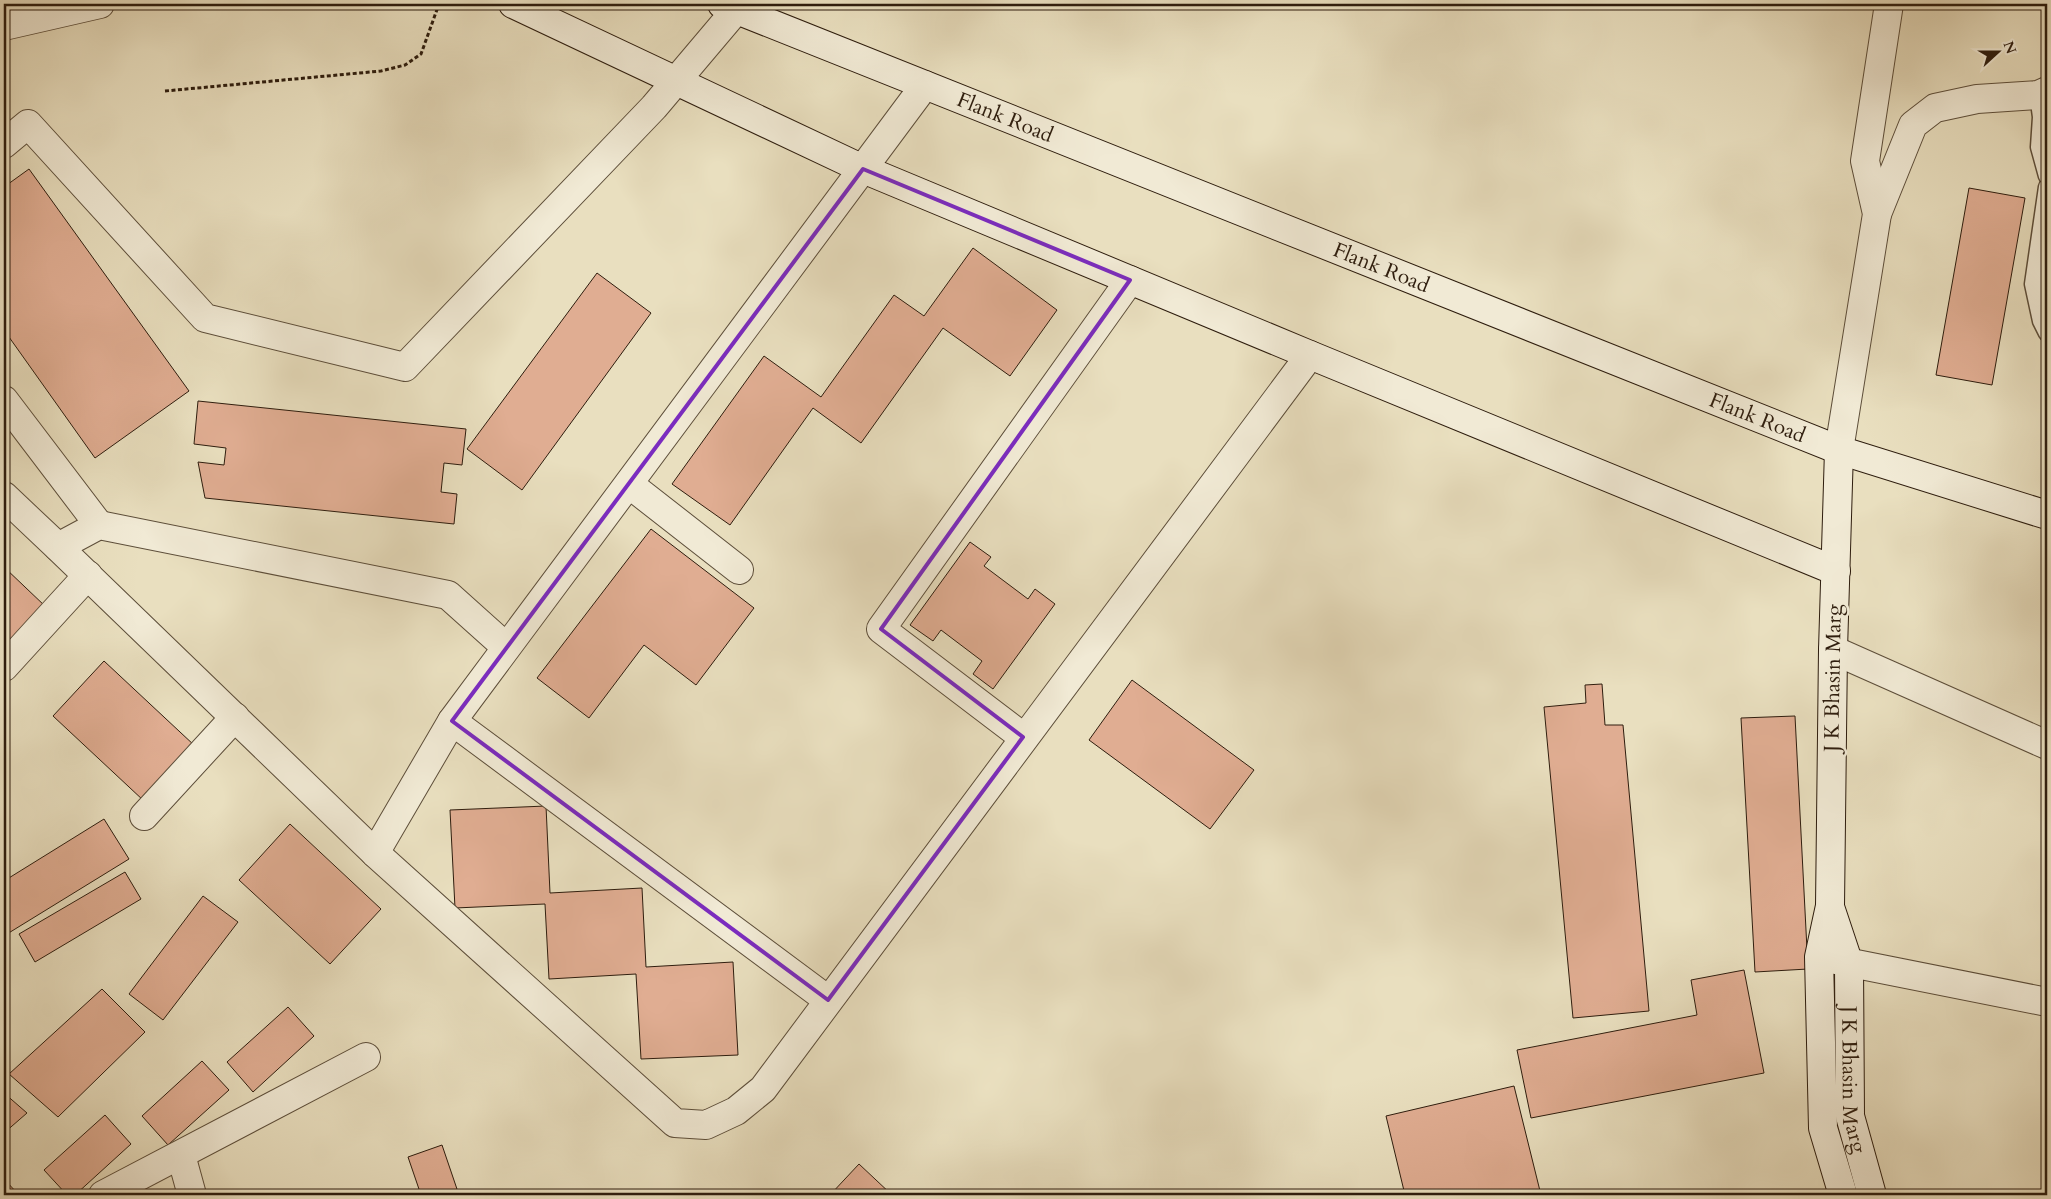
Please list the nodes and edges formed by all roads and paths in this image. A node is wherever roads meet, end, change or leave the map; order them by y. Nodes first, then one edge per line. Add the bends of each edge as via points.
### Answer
1 (100, 4) edge
2 (439, 4) edge
3 (513, 4) edge
4 (1889, 4) edge
5 (729, 7) edge
6 (4, 26) edge
7 (677, 81) junction
8 (925, 85) junction
9 (165, 91) dead end
10 (2043, 93) edge
11 (4, 144) edge
12 (863, 169) junction
13 (2047, 176) edge
14 (2047, 187) edge
15 (1877, 214) junction
16 (1130, 280) junction
17 (2047, 333) edge
18 (1310, 355) junction
19 (4, 400) edge
20 (1839, 450) junction
21 (629, 484) junction
22 (4, 496) edge
23 (2047, 515) edge
24 (99, 525) junction
25 (58, 547) junction
26 (739, 570) dead end
27 (1836, 571) junction
28 (88, 575) junction
29 (506, 647) junction
30 (1833, 650) junction
31 (4, 666) edge
32 (235, 718) junction
33 (452, 721) junction
34 (1024, 737) junction
35 (2047, 745) edge
36 (144, 816) dead end
37 (376, 853) junction
38 (1830, 906) junction
39 (1819, 956) junction
40 (1849, 964) junction
41 (828, 1000) junction
42 (2047, 1002) edge
43 (366, 1057) dead end
44 (180, 1155) junction
45 (1868, 1184) edge
46 (1840, 1186) edge
47 (103, 1195) edge
48 (192, 1195) edge

1 - 6 street
2 - 9 path via 421,54 405,66 382,71
3 - 7 street
4 - 15 street via 1865,161
5 - 7 street
5 - 8 street, Flank Road
7 - 11 street via 405,368 204,318 28,124
7 - 12 street
8 - 12 street
8 - 20 street, Flank Road
10 - 13 lane via 2038,147
10 - 15 street via 1976,99 1935,108 1913,125
12 - 16 street
12 - 21 street
14 - 17 lane via 2033,284
15 - 20 street, J K Bhasin Marg
16 - 18 street
16 - 34 street via 881,629
18 - 27 street
18 - 34 street
19 - 24 street
20 - 23 street, Flank Road
20 - 27 street, J K Bhasin Marg
21 - 26 street
21 - 29 street
22 - 25 street
24 - 25 street
24 - 29 street via 448,595
25 - 28 street
27 - 30 street, J K Bhasin Marg
28 - 31 street
28 - 32 street
29 - 33 street
30 - 35 street
30 - 38 street, J K Bhasin Marg
32 - 36 street
32 - 37 street
33 - 37 street
33 - 41 street
34 - 41 street
37 - 41 street via 675,1123 706,1125 736,1111 756,1095
38 - 39 street, J K Bhasin Marg
38 - 40 street, J K Bhasin Marg
39 - 40 street
39 - 46 street, J K Bhasin Marg via 1823,1128
40 - 42 street
40 - 45 street, J K Bhasin Marg via 1850,1116
43 - 44 street
44 - 47 street
44 - 48 street
45 - 46 street

